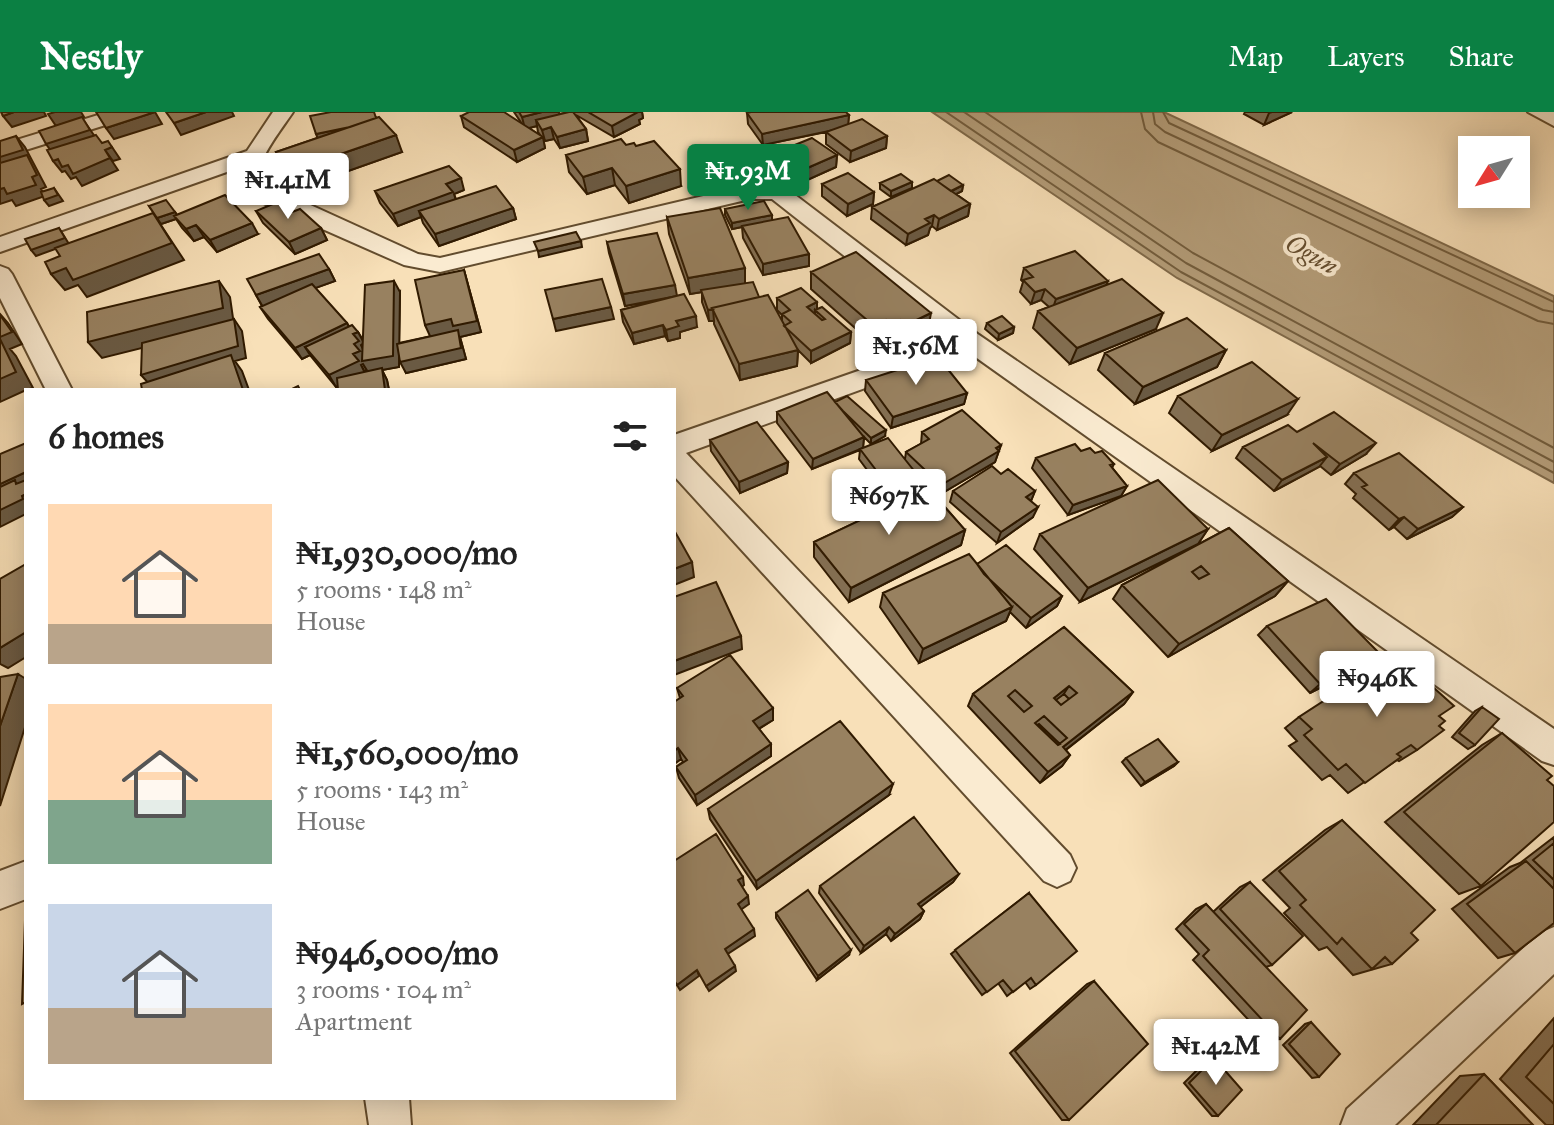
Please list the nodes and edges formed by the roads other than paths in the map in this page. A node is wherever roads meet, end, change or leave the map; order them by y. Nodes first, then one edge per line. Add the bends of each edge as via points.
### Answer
1 (283, 112) edge
2 (1538, 112) edge
3 (108, 118) edge
4 (1554, 120) edge
5 (0, 152) edge
6 (256, 155) junction
7 (0, 245) edge
8 (0, 274) edge
9 (970, 341) junction
10 (58, 388) edge
11 (676, 445) edge
12 (676, 460) edge
13 (1554, 749) edge
14 (1057, 868) dead end
15 (24, 881) edge
16 (0, 890) edge
17 (1554, 947) edge
18 (1363, 1125) edge

1 - 6 street
2 - 4 street
3 - 5 street
6 - 7 street
6 - 9 street via 247,175 258,192 425,264 461,262 750,192 778,193
8 - 10 street
9 - 11 street
9 - 13 street
12 - 14 street
15 - 16 street
17 - 18 street

